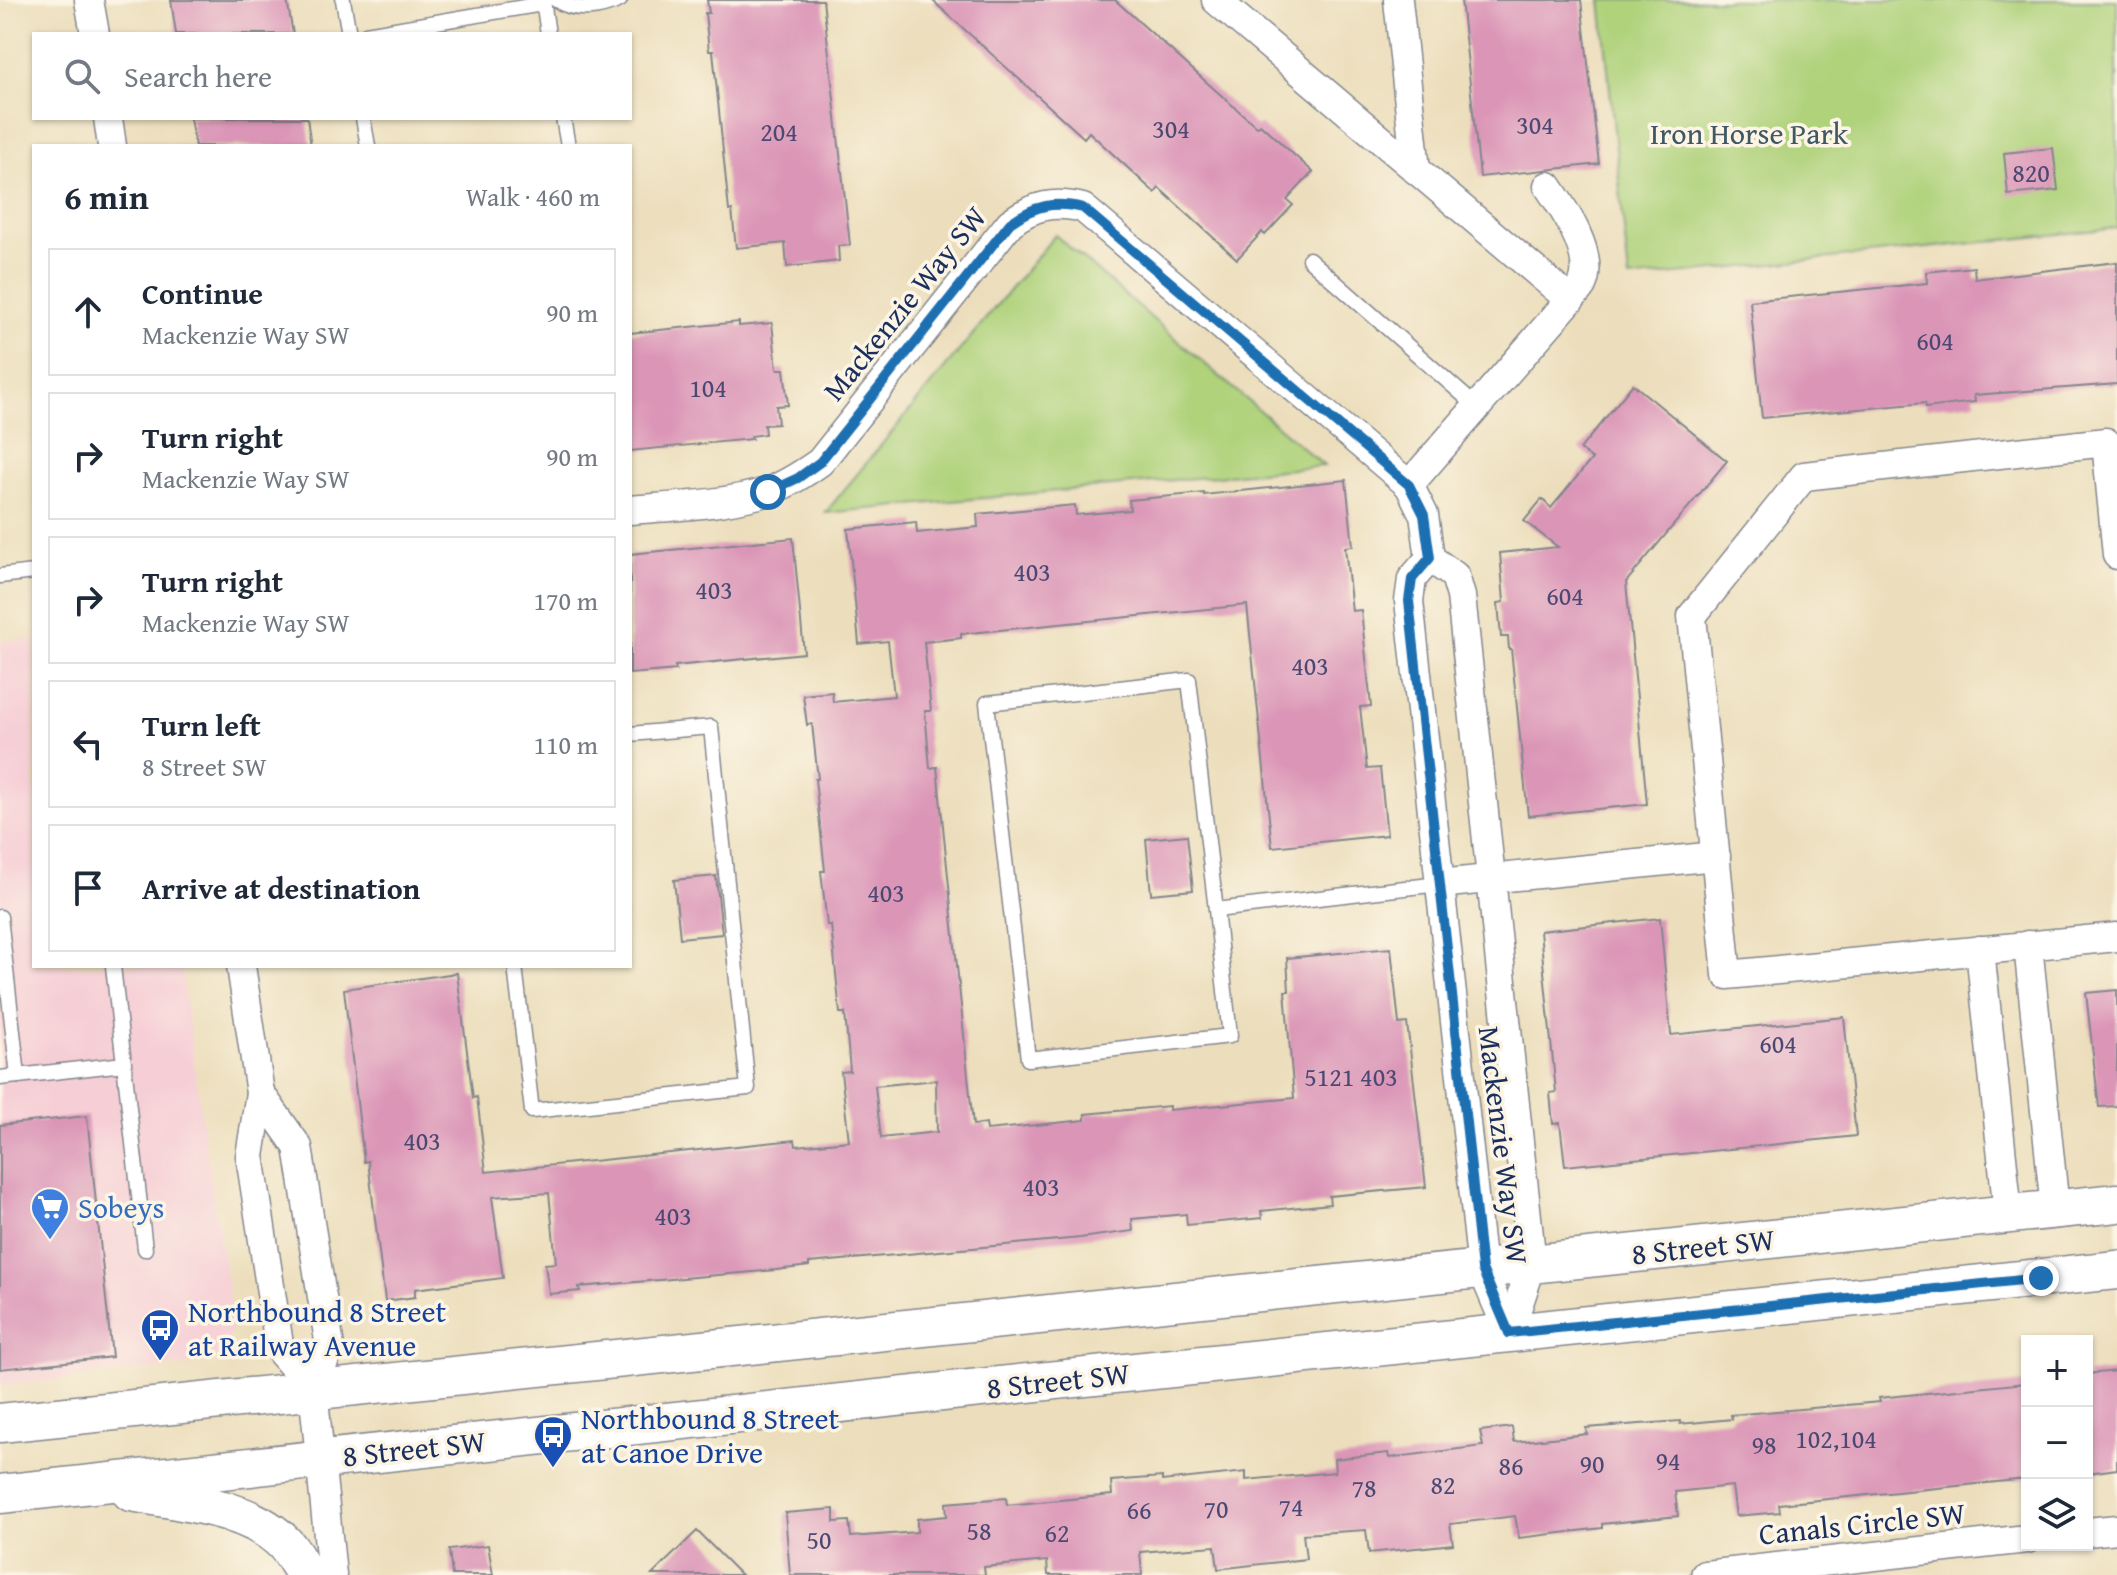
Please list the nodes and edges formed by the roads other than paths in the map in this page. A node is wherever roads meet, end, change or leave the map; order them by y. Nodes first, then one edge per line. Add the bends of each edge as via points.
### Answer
1 (89, 0) edge
2 (343, 0) edge
3 (620, 0) edge
4 (1216, 0) edge
5 (1398, 0) edge
6 (547, 1) edge
7 (95, 32) edge
8 (349, 32) edge
9 (377, 32) edge
10 (548, 32) edge
11 (108, 120) edge
12 (363, 120) edge
13 (563, 120) edge
14 (112, 144) edge
15 (368, 144) edge
16 (568, 144) edge
17 (1416, 170) junction
18 (1548, 186) dead end
19 (1309, 259) dead end
20 (1570, 300) junction
21 (1477, 407) junction
22 (1409, 485) junction
23 (632, 510) edge
24 (2117, 555) edge
25 (1430, 558) junction
26 (32, 572) edge
27 (0, 576) edge
28 (632, 734) edge
29 (1716, 856) junction
30 (1491, 879) junction
31 (1439, 884) junction
32 (1216, 910) junction
33 (0, 917) edge
34 (2117, 937) edge
35 (2028, 945) junction
36 (1980, 950) junction
37 (113, 968) edge
38 (241, 968) edge
39 (515, 968) edge
40 (124, 1064) junction
41 (18, 1076) junction
42 (0, 1078) edge
43 (260, 1093) junction
44 (2117, 1203) edge
45 (2055, 1209) junction
46 (2008, 1213) junction
47 (145, 1249) dead end
48 (1532, 1264) junction
49 (1482, 1269) junction
50 (2117, 1270) edge
51 (1509, 1333) junction
52 (313, 1389) junction
53 (0, 1423) edge
54 (320, 1459) junction
55 (97, 1485) junction
56 (0, 1494) edge
57 (2117, 1529) edge
58 (2093, 1531) edge
59 (2021, 1540) edge
60 (306, 1575) edge
61 (332, 1575) edge
62 (1705, 1575) edge

1 - 7 street
2 - 8 lane
3 - 6 lane via 583,9
4 - 17 street
5 - 17 street
6 - 9 lane
6 - 10 lane
11 - 14 street
12 - 15 lane
13 - 16 lane
17 - 20 street
18 - 20 street via 1570,217 1585,271
19 - 21 lane
20 - 21 street
21 - 22 street
22 - 23 street, Mackenzie Way SW via 1083,208 1063,204 1043,205 1010,223 820,462 798,478 768,492 727,501
22 - 25 street, Mackenzie Way SW via 1424,515
24 - 29 street via 2106,442 1804,476 1692,616
25 - 30 street, Mackenzie Way SW via 1455,576 1461,596
25 - 31 street, Mackenzie Way SW via 1412,579 1409,601
26 - 27 lane
28 - 39 lane via 711,727 748,1088 532,1111
29 - 30 street
29 - 36 street via 1727,975
30 - 31 street
30 - 48 street, Mackenzie Way SW
31 - 32 lane
31 - 49 street, Mackenzie Way SW
32 - 32 lane via 1230,1036 1028,1059 987,703 1189,680
33 - 41 lane
34 - 35 street
35 - 36 street
35 - 45 street
36 - 46 street
37 - 40 lane
38 - 43 street
40 - 41 lane
40 - 47 lane
41 - 42 lane
43 - 52 street via 250,1156 280,1351
43 - 52 street via 298,1147 330,1347
44 - 45 main road, 8 Street SW
45 - 46 main road, 8 Street SW
46 - 48 main road, 8 Street SW
48 - 49 main road, 8 Street SW
48 - 51 street, Mackenzie Way SW
49 - 51 street, Mackenzie Way SW
49 - 52 main road, 8 Street SW
50 - 51 main road, 8 Street SW
51 - 54 main road, 8 Street SW
52 - 53 main road, 8 Street SW
52 - 54 street
54 - 55 main road, 8 Street SW
54 - 61 street
55 - 56 main road, 8 Street SW
55 - 60 main road via 239,1514 285,1544
57 - 58 street
59 - 62 street, Canals Circle SW

